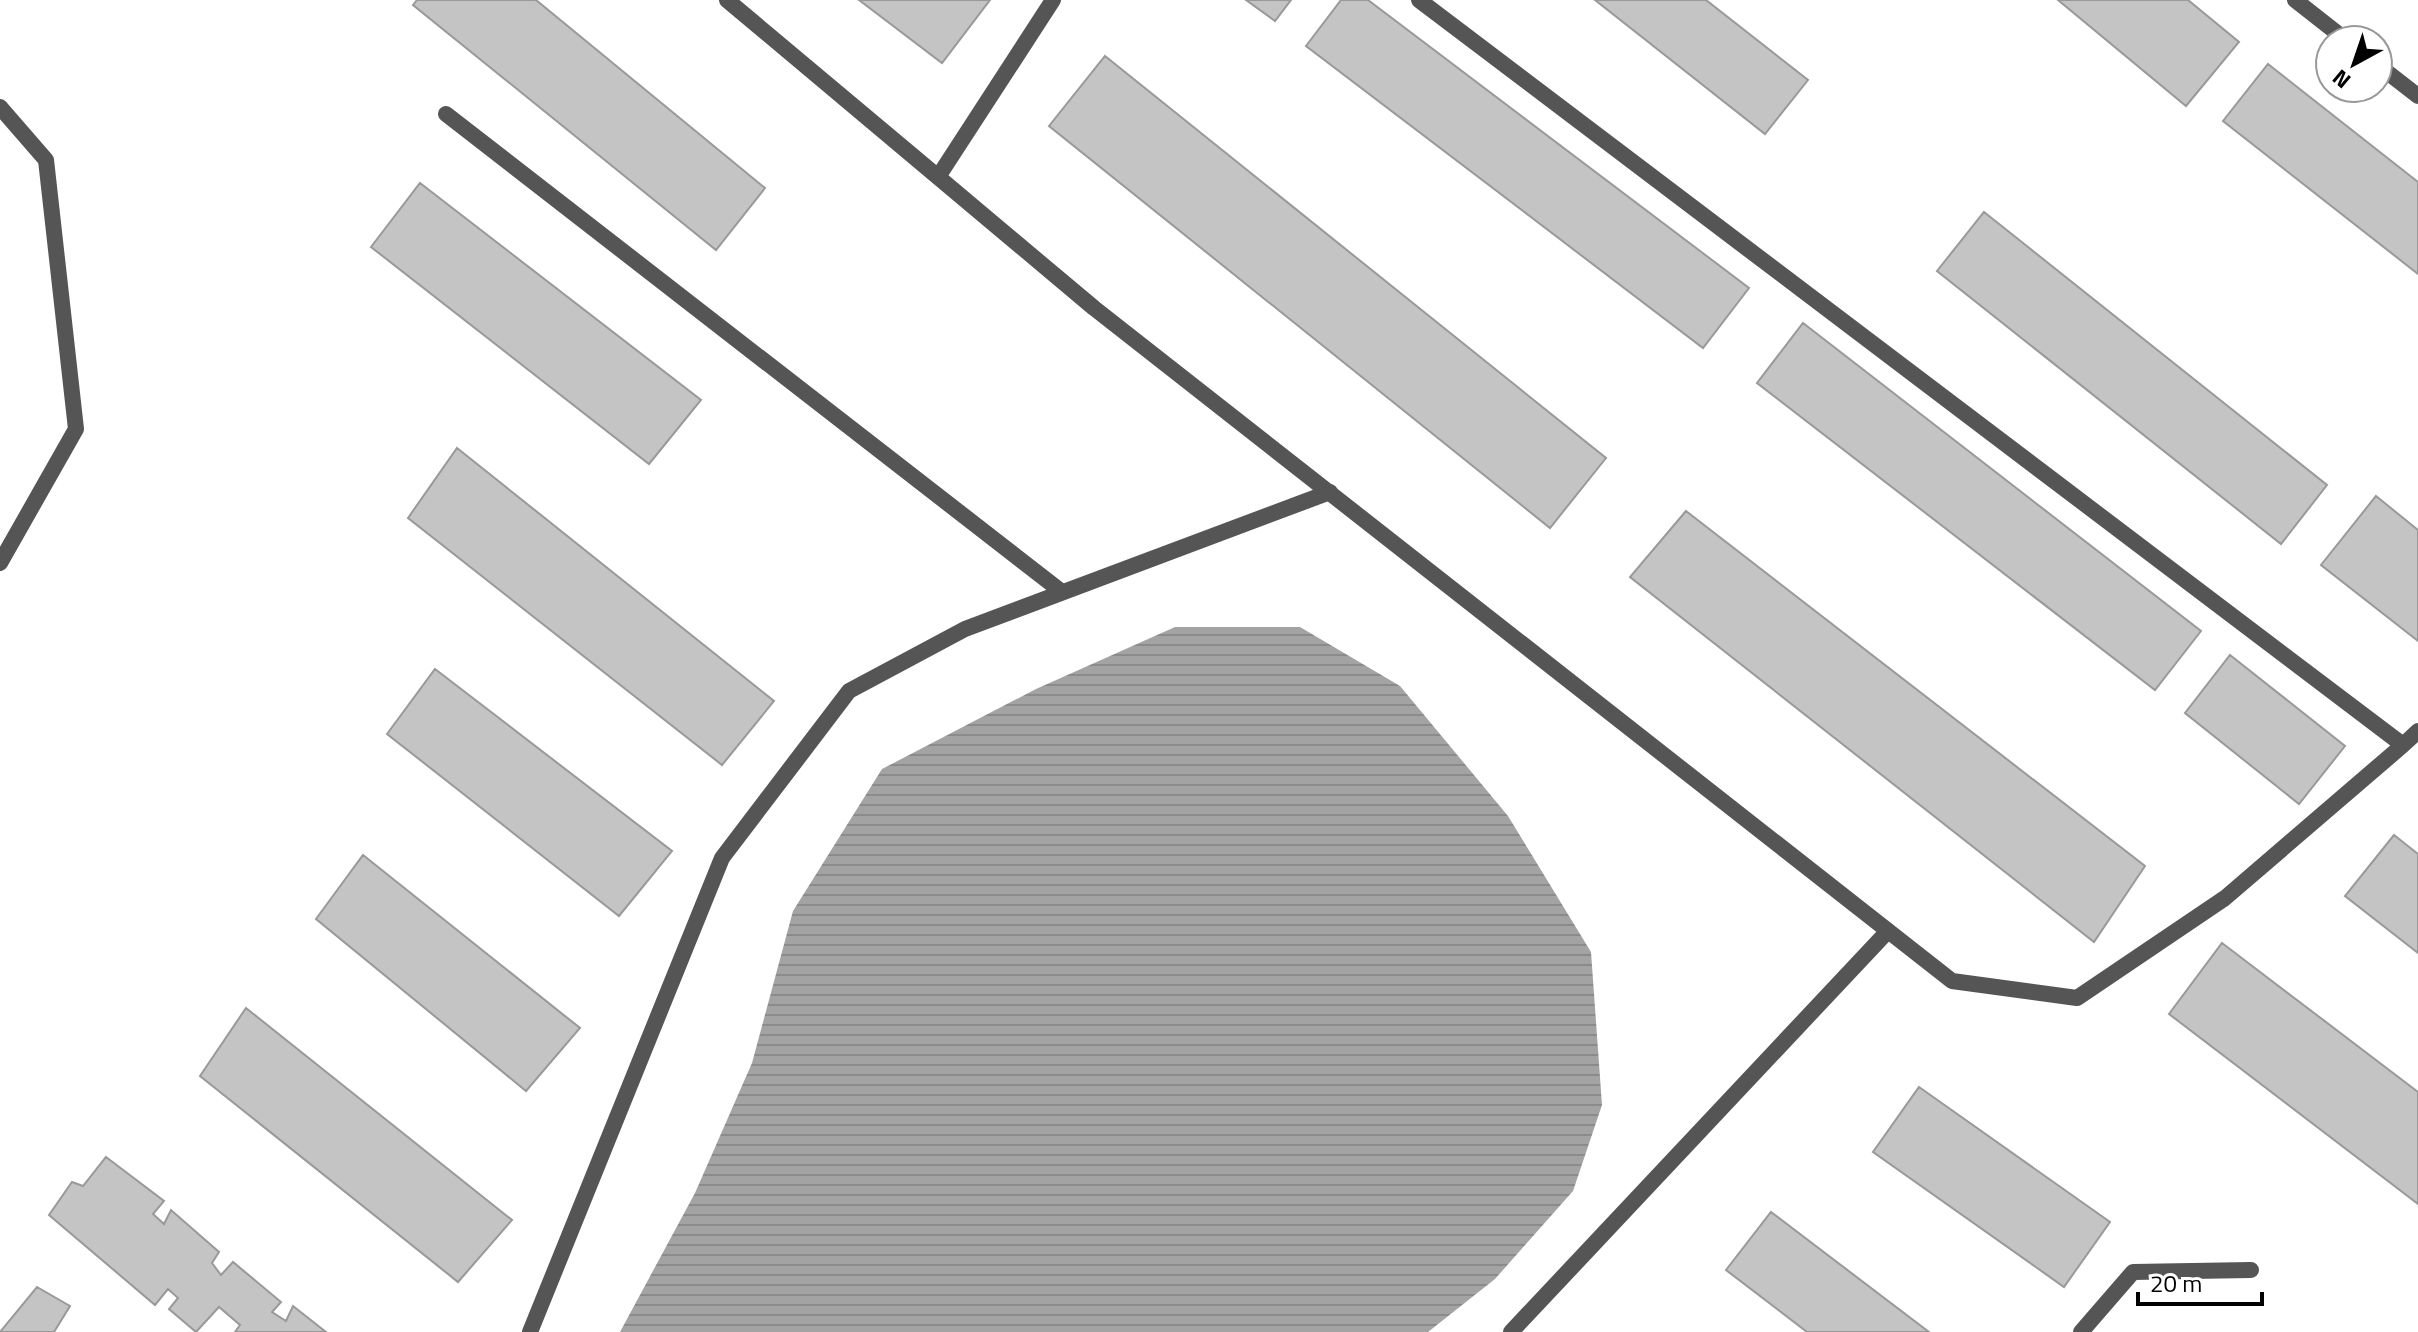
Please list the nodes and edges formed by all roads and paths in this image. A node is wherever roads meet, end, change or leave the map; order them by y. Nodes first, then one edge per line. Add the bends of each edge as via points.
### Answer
1 (727, 0) edge
2 (1053, 0) edge
3 (1419, 0) edge
4 (2295, 0) edge
5 (2326, 24) edge
6 (2394, 77) edge
7 (2418, 96) edge
8 (0, 107) edge
9 (446, 114) dead end
10 (938, 177) junction
11 (1330, 492) junction
12 (0, 563) edge
13 (1062, 592) junction
14 (2418, 731) edge
15 (2403, 745) junction
16 (1888, 931) junction
17 (2251, 1270) dead end
18 (530, 1332) edge
19 (1511, 1332) edge
20 (2081, 1332) edge

1 - 10 street
2 - 10 street
3 - 15 street
4 - 5 street
6 - 7 street
8 - 12 street via 46,160 76,429
9 - 13 street
10 - 11 street via 1094,308
11 - 13 street
11 - 16 street
13 - 18 street via 965,629 849,691 722,858
14 - 15 street
15 - 16 street via 2225,898 2077,998 1952,981
16 - 19 street
17 - 20 street via 2133,1272

